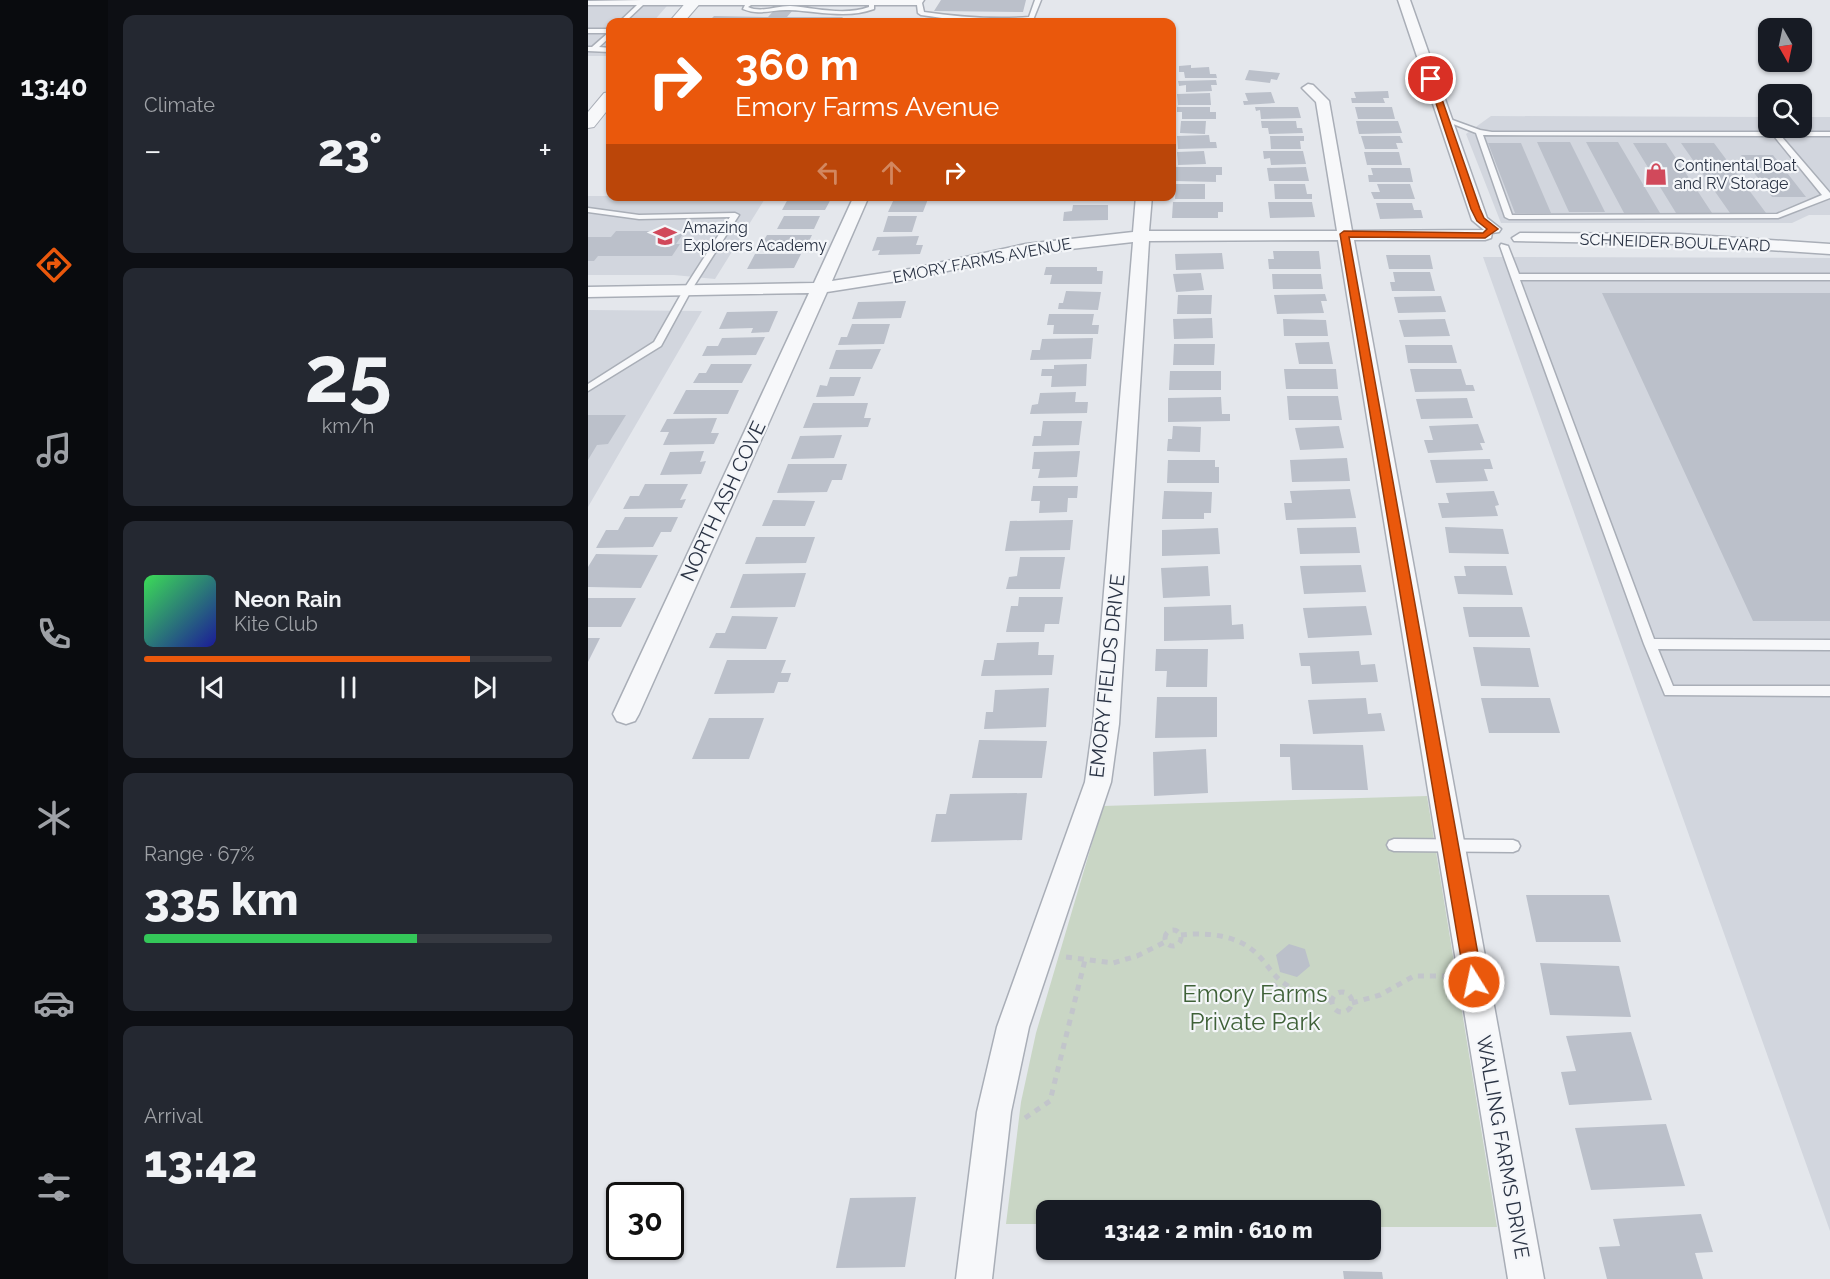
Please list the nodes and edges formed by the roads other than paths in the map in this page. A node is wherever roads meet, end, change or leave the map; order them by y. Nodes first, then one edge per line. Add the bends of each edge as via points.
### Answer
1 (1038, 0) edge
2 (1404, 0) edge
3 (644, 1) edge
4 (695, 1) edge
5 (750, 2) junction
6 (920, 2) edge
7 (588, 3) edge
8 (871, 3) junction
9 (636, 9) junction
10 (588, 10) edge
11 (626, 18) edge
12 (680, 18) edge
13 (945, 18) edge
14 (1031, 18) edge
15 (588, 31) edge
16 (606, 32) edge
17 (606, 36) edge
18 (591, 49) edge
19 (606, 50) edge
20 (1308, 87) dead end
21 (606, 102) edge
22 (1445, 119) junction
23 (588, 123) edge
24 (1479, 132) junction
25 (1758, 134) edge
26 (1812, 134) edge
27 (1830, 134) edge
28 (1779, 138) edge
29 (1828, 195) edge
30 (860, 201) edge
31 (1144, 201) edge
32 (588, 210) edge
33 (1489, 232) junction
34 (1344, 234) junction
35 (1142, 236) junction
36 (1520, 238) junction
37 (1504, 246) junction
38 (1830, 249) edge
39 (1515, 277) junction
40 (1830, 277) edge
41 (821, 288) junction
42 (688, 289) junction
43 (588, 292) edge
44 (588, 388) edge
45 (1650, 644) junction
46 (1830, 645) edge
47 (1830, 691) edge
48 (626, 714) dead end
49 (1450, 844) junction
50 (1394, 845) dead end
51 (1513, 846) dead end
52 (974, 1279) edge
53 (1526, 1279) edge

1 - 14 lane
2 - 22 street
3 - 4 lane
3 - 7 lane
3 - 9 lane
4 - 5 lane
4 - 12 street
5 - 8 lane
5 - 8 lane via 745,8 754,12 789,8 867,14
6 - 8 lane
6 - 13 lane via 921,13
9 - 10 lane
9 - 11 lane
15 - 16 lane
17 - 18 lane
18 - 19 lane
20 - 34 street, WALLING FARMS DRIVE via 1322,101
21 - 23 street
22 - 24 lane
22 - 33 street via 1480,220
24 - 25 lane
24 - 29 lane via 1509,217 1778,216
26 - 27 lane
28 - 29 lane
30 - 41 street, NORTH ASH COVE
31 - 35 street, EMORY FIELDS DRIVE
32 - 42 lane via 639,217 735,215
33 - 34 street, EMORY FARMS AVENUE
33 - 36 street via 1510,230
33 - 37 street via 1488,241
34 - 35 street, EMORY FARMS AVENUE
34 - 49 street, WALLING FARMS DRIVE
35 - 41 street, EMORY FARMS AVENUE via 1026,249
35 - 52 street, EMORY FIELDS DRIVE via 1106,724 1098,782 1013,1027 994,1112
36 - 37 street via 1518,243
36 - 38 street, SCHNEIDER BOULEVARD via 1680,239
37 - 39 lane
39 - 40 lane
39 - 45 lane
41 - 42 street, EMORY FARMS AVENUE
41 - 48 street, NORTH ASH COVE
42 - 43 street, EMORY FARMS AVENUE
42 - 44 lane via 658,344
45 - 46 lane
45 - 47 lane via 1669,692
49 - 50 lane
49 - 51 lane
49 - 53 street, WALLING FARMS DRIVE

